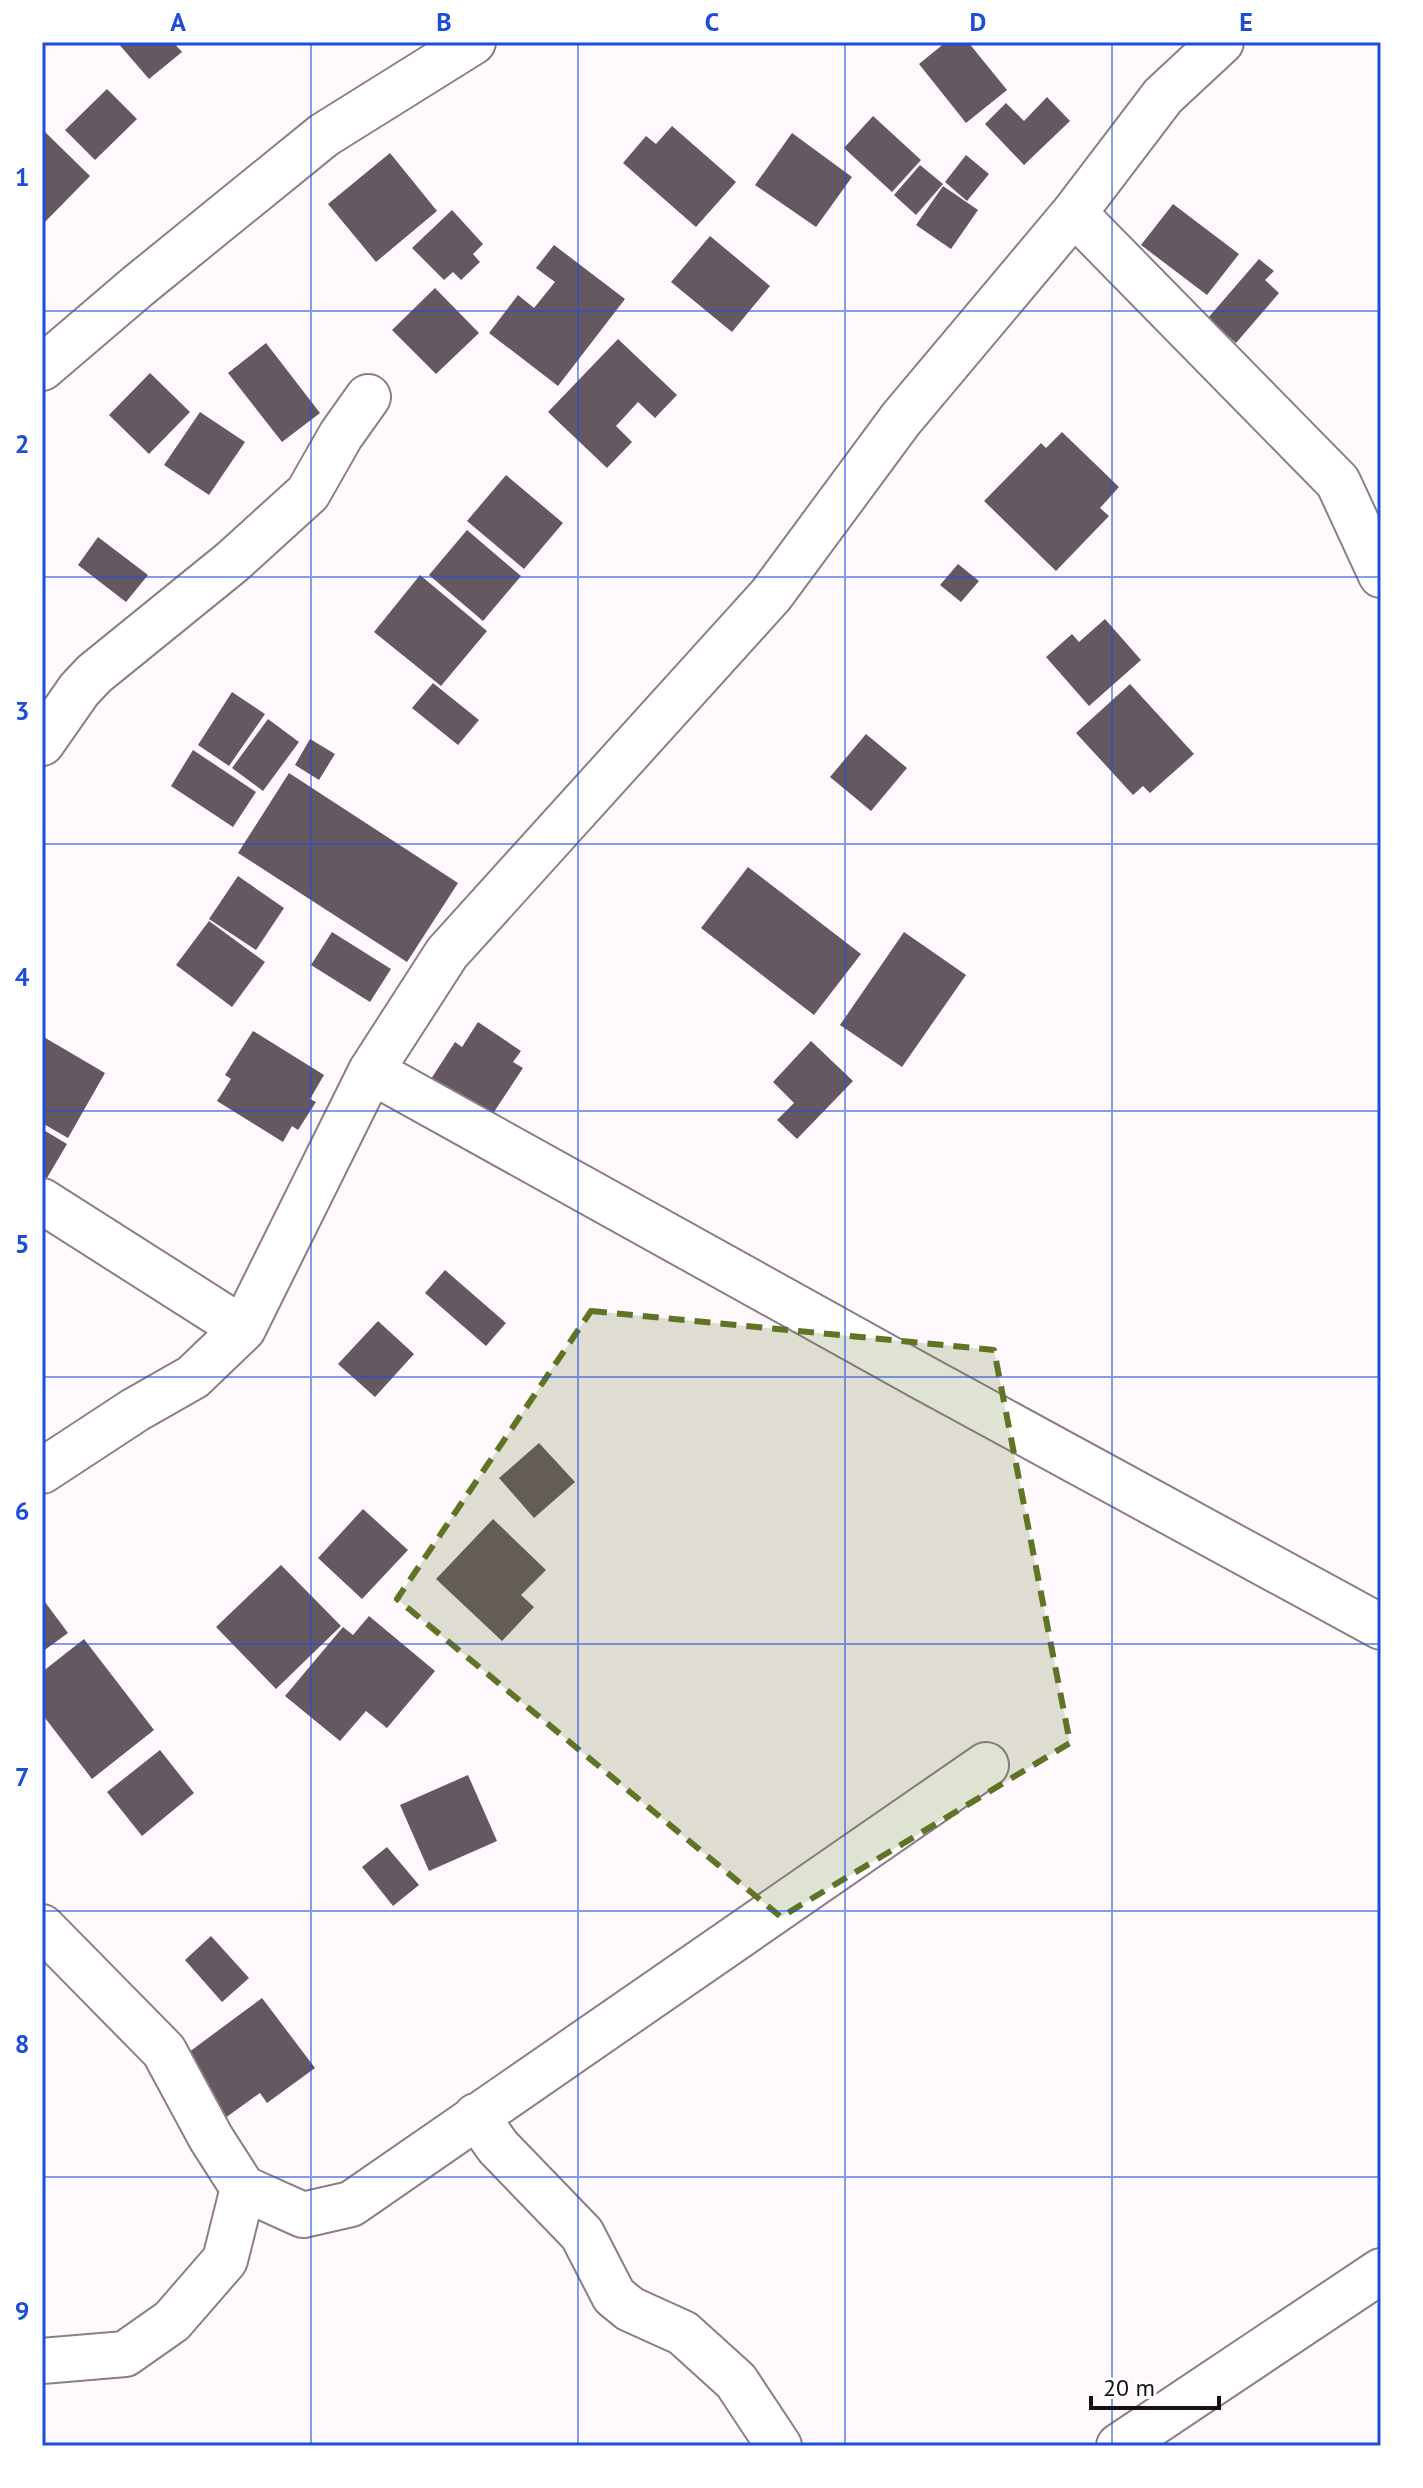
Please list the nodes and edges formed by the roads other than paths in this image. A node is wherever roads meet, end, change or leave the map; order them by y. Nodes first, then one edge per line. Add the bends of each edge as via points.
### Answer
1 (473, 42) edge
2 (1221, 42) edge
3 (1074, 213) junction
4 (42, 368) edge
5 (368, 397) dead end
6 (1381, 575) edge
7 (42, 743) edge
8 (371, 1071) junction
9 (42, 1201) edge
10 (243, 1329) junction
11 (42, 1471) edge
12 (1381, 1627) edge
13 (986, 1765) dead end
14 (42, 1927) edge
15 (476, 2116) junction
16 (243, 2188) junction
17 (1381, 2271) edge
18 (42, 2361) edge
19 (779, 2446) edge
20 (1119, 2446) edge

1 - 4 street via 324,135
2 - 3 street via 1163,96
3 - 6 street via 1338,482
3 - 8 street via 901,419 771,595 447,953
5 - 7 street via 308,493 94,674
8 - 10 street
8 - 12 street
9 - 10 street
10 - 11 street via 193,1377
13 - 15 street
14 - 16 street via 164,2051
15 - 16 street via 351,2204 303,2215
15 - 19 street via 498,2147 582,2234 614,2296 683,2333 736,2381
16 - 18 street via 225,2260 172,2321 125,2354
17 - 20 street

